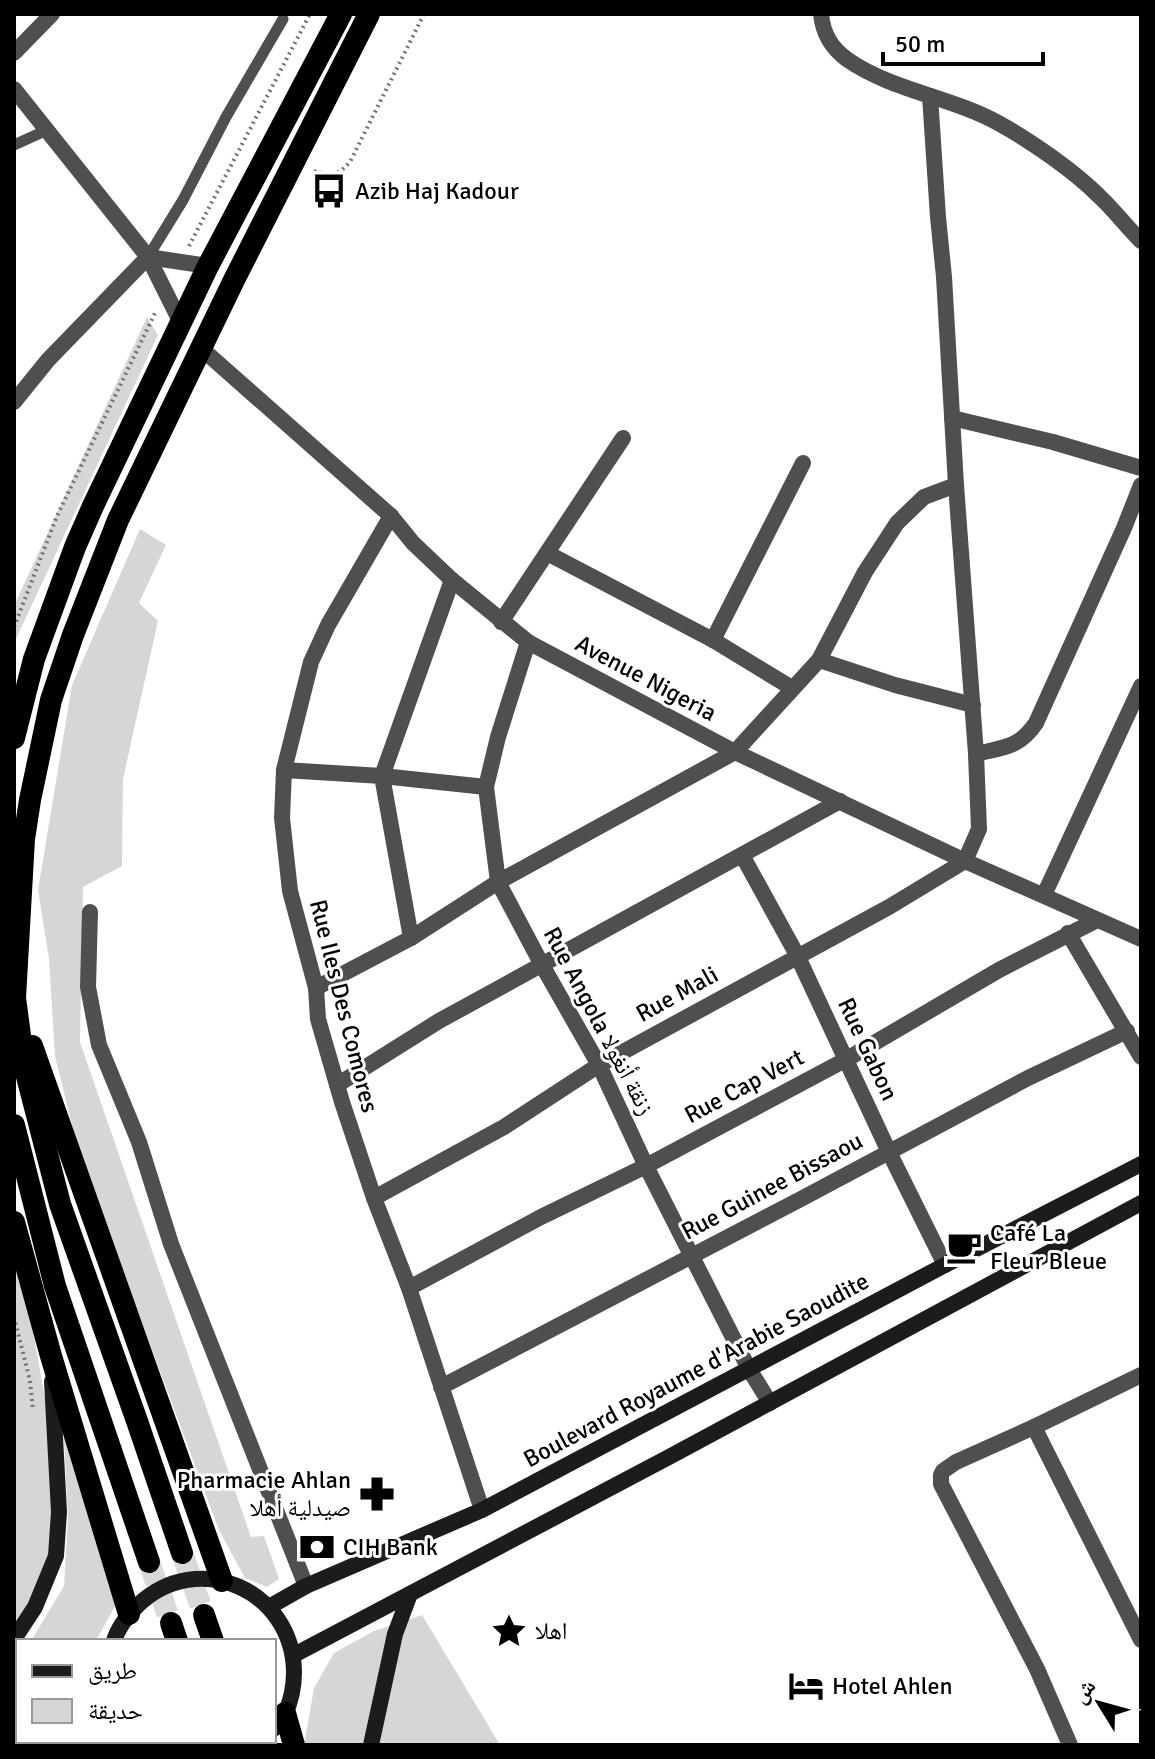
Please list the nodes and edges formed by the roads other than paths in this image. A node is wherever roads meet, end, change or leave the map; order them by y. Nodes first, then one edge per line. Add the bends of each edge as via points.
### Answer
1 (52, 14) edge
2 (341, 14) edge
3 (369, 14) edge
4 (821, 14) edge
5 (283, 19) dead end
6 (14, 53) edge
7 (14, 89) edge
8 (930, 96) junction
9 (47, 130) junction
10 (14, 145) edge
11 (1141, 241) edge
12 (148, 257) junction
13 (208, 266) junction
14 (181, 323) junction
15 (202, 349) junction
16 (14, 402) edge
17 (952, 418) junction
18 (623, 438) dead end
19 (803, 463) dead end
20 (1141, 468) edge
21 (956, 485) junction
22 (1141, 485) edge
23 (391, 516) junction
24 (547, 553) junction
25 (452, 580) junction
26 (501, 622) junction
27 (713, 640) junction
28 (528, 642) junction
29 (819, 660) junction
30 (1141, 686) edge
31 (792, 688) junction
32 (973, 705) junction
33 (1134, 720) edge
34 (14, 738) edge
35 (735, 752) junction
36 (976, 754) junction
37 (284, 770) junction
38 (382, 776) junction
39 (486, 787) junction
40 (840, 801) junction
41 (742, 855) junction
42 (965, 861) junction
43 (498, 882) junction
44 (1044, 895) junction
45 (90, 912) dead end
46 (1097, 920) junction
47 (1068, 933) junction
48 (411, 938) junction
49 (1141, 939) edge
50 (797, 955) junction
51 (542, 965) junction
52 (316, 988) junction
53 (15, 998) edge
54 (1127, 1031) junction
55 (1141, 1057) edge
56 (847, 1059) junction
57 (599, 1065) junction
58 (337, 1085) junction
59 (14, 1125) edge
60 (889, 1152) junction
61 (1141, 1164) edge
62 (646, 1166) junction
63 (374, 1198) junction
64 (1141, 1203) edge
65 (14, 1222) edge
66 (692, 1256) junction
67 (945, 1265) junction
68 (409, 1288) junction
69 (51, 1356) junction
70 (749, 1369) junction
71 (1141, 1375) edge
72 (441, 1387) junction
73 (770, 1403) junction
74 (1034, 1427) junction
75 (482, 1510) junction
76 (182, 1553) tunnel mouth
77 (149, 1562) tunnel mouth
78 (222, 1581) junction
79 (306, 1586) junction
80 (410, 1594) junction
81 (269, 1607) junction
82 (129, 1614) junction
83 (204, 1615) tunnel mouth
84 (14, 1639) edge
85 (115, 1639) edge
86 (212, 1639) edge
87 (1141, 1640) edge
88 (294, 1655) junction
89 (280, 1721) edge
90 (294, 1745) edge
91 (371, 1745) edge
92 (1070, 1745) edge

1 - 6 street
2 - 13 highway
3 - 15 highway
4 - 8 street via 829,42 850,61
5 - 12 lane
7 - 9 street
8 - 11 street via 1000,124 1042,151 1099,196
8 - 17 street
9 - 10 lane
9 - 12 street
12 - 13 street
12 - 14 street
12 - 16 street
13 - 14 highway
14 - 34 highway via 75,547 34,659
15 - 23 street, Avenue Nigeria
15 - 53 highway via 118,520 51,700 24,839
17 - 20 street
17 - 21 street
18 - 24 street
19 - 27 street
21 - 29 street via 924,497 897,523
21 - 32 street
22 - 36 street via 1036,723 1013,745
23 - 25 street, Avenue Nigeria
23 - 37 street, Rue Iles Des Comores via 311,662
24 - 26 street
24 - 27 street
25 - 26 street, Avenue Nigeria
25 - 38 street
26 - 28 street, Avenue Nigeria
27 - 31 street
28 - 35 street, Avenue Nigeria
28 - 39 street, Rue Angola زنقة أنغولا
29 - 31 street
29 - 32 street
30 - 33 street
31 - 35 street
32 - 36 street
33 - 44 street
35 - 40 street, Avenue Nigeria
35 - 43 street
36 - 42 street via 979,829
37 - 38 street
37 - 52 street, Rue Iles Des Comores via 282,818 290,891
38 - 39 street
38 - 48 street
39 - 43 street, Rue Angola زنقة أنغولا
40 - 41 street
40 - 42 street, Avenue Nigeria
41 - 50 street, Rue Gabon
41 - 51 street
42 - 44 street, Avenue Nigeria
42 - 50 street, Rue Mali
43 - 48 street
43 - 51 street, Rue Angola زنقة أنغولا
44 - 46 street, Avenue Nigeria
45 - 79 street via 88,987 99,1045
46 - 47 street, Rue Cap Vert
46 - 49 street, Avenue Nigeria
47 - 54 street
47 - 56 street, Rue Cap Vert
48 - 52 street
50 - 56 street, Rue Gabon
50 - 57 street, Rue Mali
51 - 57 street, Rue Angola زنقة أنغولا
51 - 58 street
52 - 58 street, Rue Iles Des Comores via 318,1019
53 - 76 highway via 24,1065 60,1204
53 - 78 highway
54 - 55 street
54 - 60 street, Rue Guinee Bissaou
56 - 60 street, Rue Gabon
56 - 62 street, Rue Cap Vert
57 - 62 street, Rue Angola زنقة أنغولا
57 - 63 street, Rue Mali via 504,1127
58 - 63 street, Rue Iles Des Comores
59 - 77 highway via 55,1286
60 - 66 street, Rue Guinee Bissaou
60 - 67 street, Rue Gabon
61 - 67 main road, Boulevard Royaume d'Arabie Saoudite
62 - 66 street, Rue Angola زنقة أنغولا
62 - 68 street, Rue Cap Vert
63 - 68 street, Rue Iles Des Comores
64 - 73 main road
65 - 69 highway
66 - 70 street, Rue Angola زنقة أنغولا
66 - 72 street, Rue Guinee Bissaou
67 - 70 main road, Boulevard Royaume d'Arabie Saoudite
68 - 72 street, Rue Iles Des Comores
69 - 82 highway
69 - 84 main road via 59,1512 56,1556 35,1607
70 - 73 street, Rue Angola زنقة أنغولا
70 - 75 main road, Boulevard Royaume d'Arabie Saoudite
71 - 74 street
72 - 75 street, Rue Iles Des Comores
73 - 80 main road
74 - 87 street
74 - 92 street via 956,1462 943,1471 941,1480
75 - 79 main road, Boulevard Royaume d'Arabie Saoudite
78 - 81 main road via 247,1590
78 - 82 main road via 196,1578 171,1584
79 - 81 main road, Boulevard Royaume d'Arabie Saoudite
80 - 88 main road
80 - 91 main road via 395,1634
81 - 88 main road via 285,1629
82 - 85 main road
83 - 86 highway
88 - 89 main road via 294,1685
89 - 90 highway

